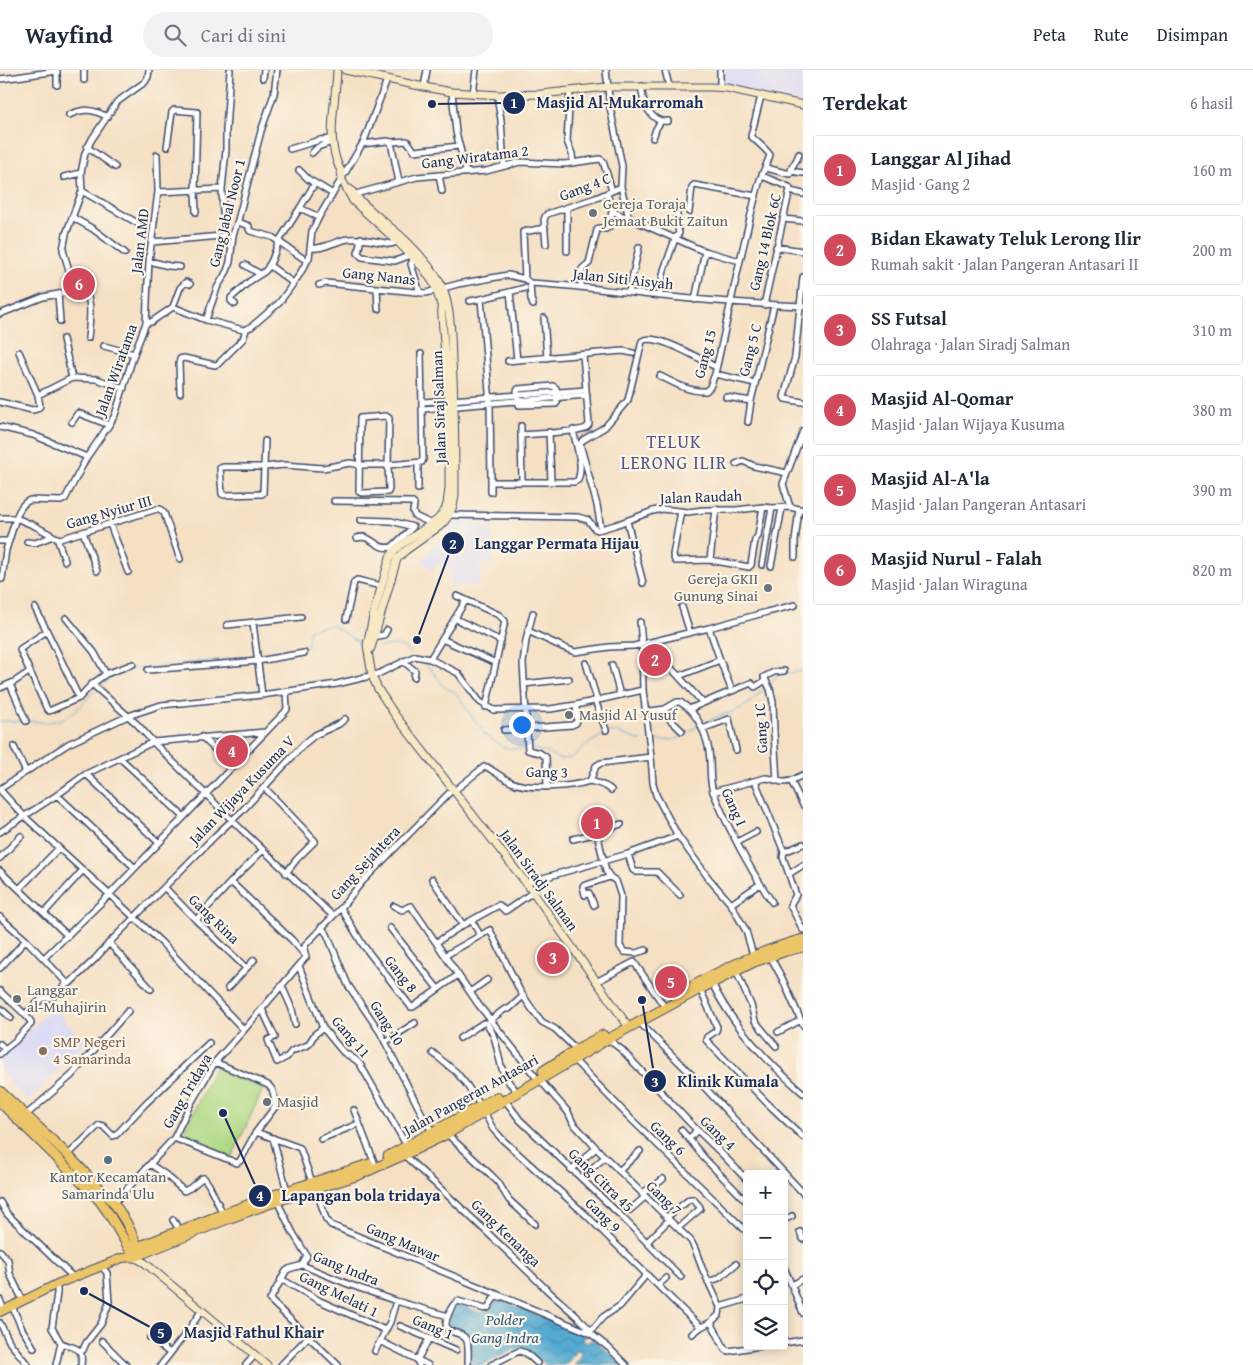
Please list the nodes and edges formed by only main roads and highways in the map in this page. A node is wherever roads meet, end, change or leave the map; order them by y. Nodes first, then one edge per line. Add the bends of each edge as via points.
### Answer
1 (803, 939) edge
2 (803, 947) edge
3 (538, 1078) junction
4 (0, 1090) edge
5 (0, 1102) edge
6 (482, 1110) junction
7 (445, 1130) junction
8 (314, 1186) junction
9 (277, 1197) junction
10 (138, 1254) junction
11 (2, 1311) edge

1 - 3 highway, Jalan Pangeran Antasari via 754,955 662,1003 576,1050
2 - 3 highway, Jalan Pangeran Antasari via 754,962
3 - 6 highway, Jalan Pangeran Antasari via 505,1100
3 - 6 highway, Jalan Pangeran Antasari via 514,1088
4 - 10 highway via 114,1203 126,1222
5 - 10 highway via 99,1200
6 - 7 highway, Jalan Pangeran Antasari
7 - 8 highway, Jalan Pangeran Antasari via 433,1132 374,1162
7 - 8 highway, Jalan Pangeran Antasari via 404,1155 359,1175
8 - 9 highway, Jalan Pangeran Antasari
8 - 9 highway, Jalan Pangeran Antasari via 287,1191
9 - 10 highway, Jalan Pangeran Antasari
9 - 10 highway, Jalan Pangeran Antasari via 180,1231
10 - 11 main road via 57,1284

